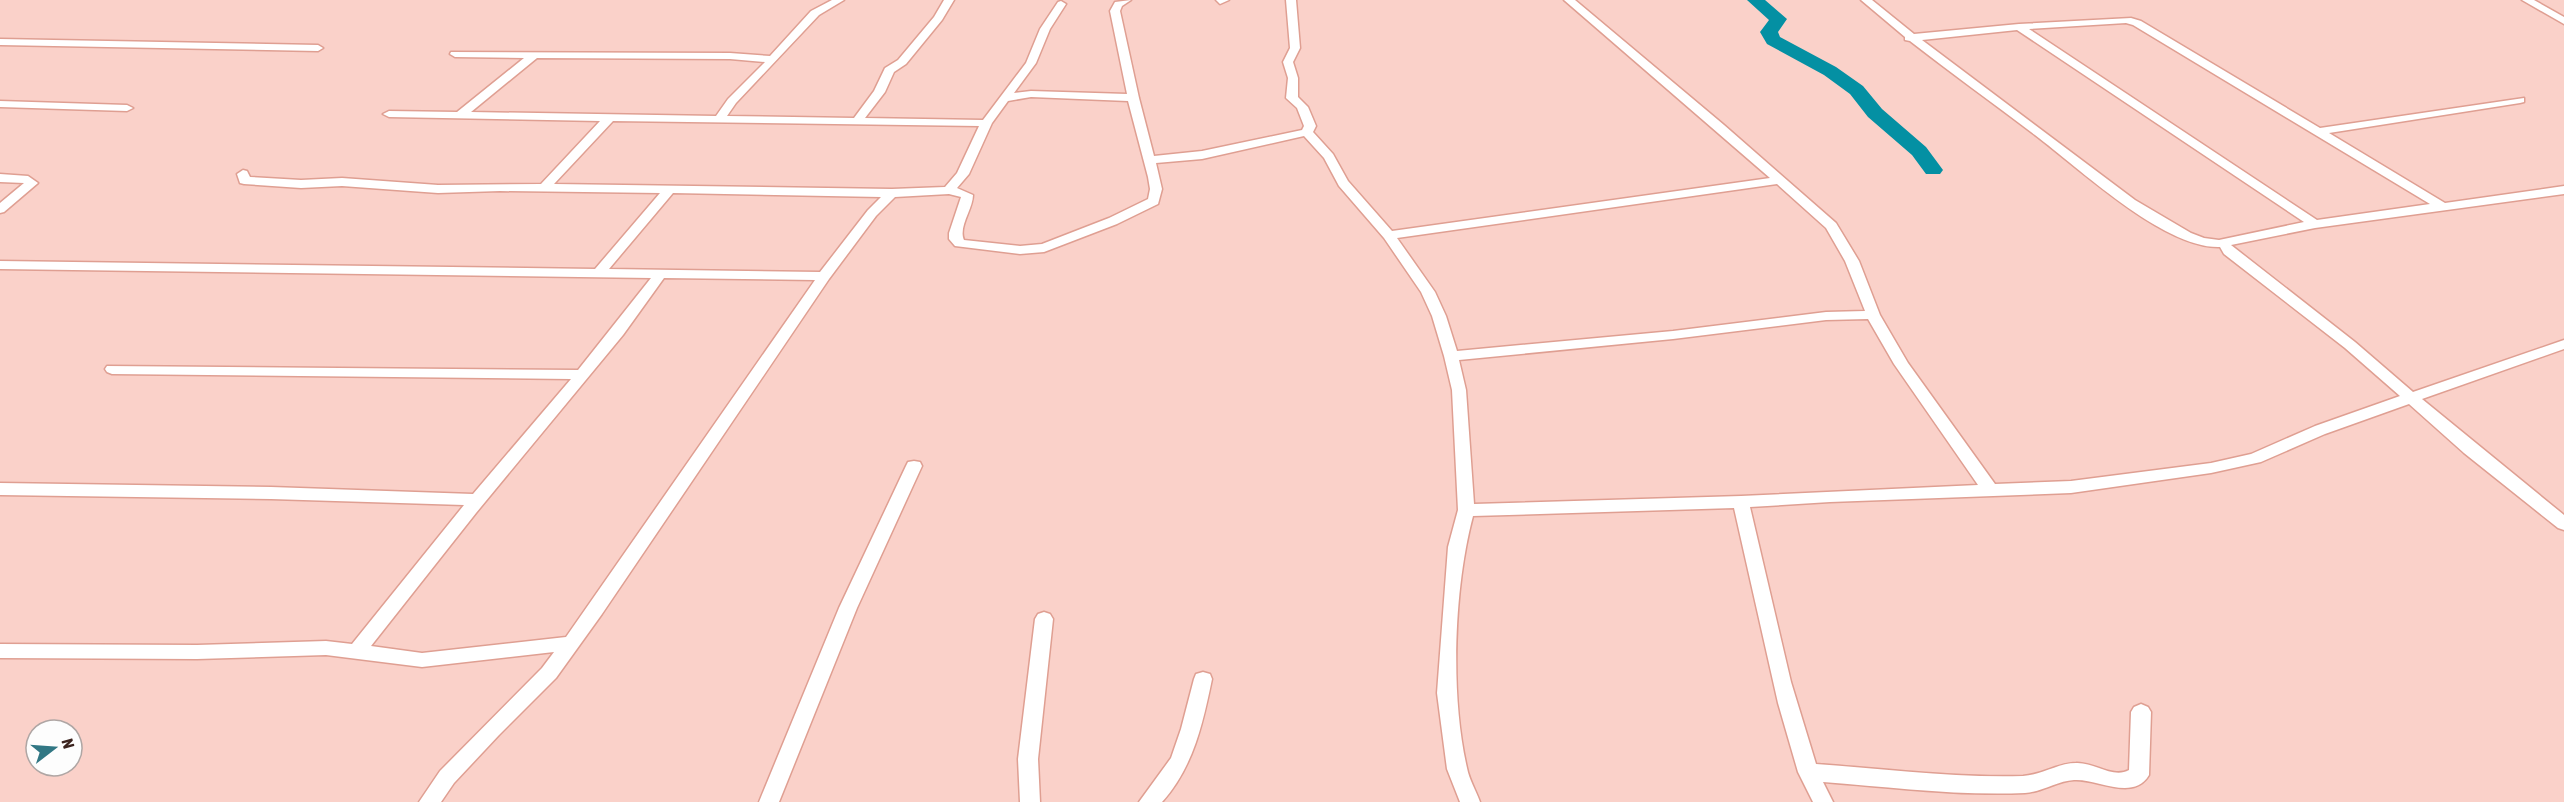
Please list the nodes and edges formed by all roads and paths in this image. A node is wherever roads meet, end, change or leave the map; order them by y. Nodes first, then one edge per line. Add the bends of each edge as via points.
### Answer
1 (839, 0) edge
2 (949, 0) edge
3 (1126, 0) edge
4 (1291, 0) edge
5 (1569, 0) edge
6 (1866, 0) edge
7 (2527, 0) edge
8 (1061, 4) dead end
9 (2564, 21) edge
10 (2019, 27) junction
11 (1909, 38) junction
12 (3, 44) edge
13 (318, 48) dead end
14 (455, 54) dead end
15 (535, 54) junction
16 (773, 59) junction
17 (1006, 98) junction
18 (1133, 98) junction
19 (2520, 100) dead end
20 (0, 104) edge
21 (127, 108) dead end
22 (389, 114) dead end
23 (460, 115) junction
24 (611, 116) junction
25 (720, 118) junction
26 (857, 121) junction
27 (986, 123) junction
28 (1307, 132) junction
29 (2316, 132) junction
30 (1150, 160) junction
31 (243, 174) dead end
32 (0, 178) edge
33 (1781, 180) junction
34 (545, 187) junction
35 (669, 190) junction
36 (949, 190) junction
37 (2564, 190) edge
38 (892, 192) junction
39 (2440, 205) junction
40 (0, 209) edge
41 (2315, 224) junction
42 (1389, 235) junction
43 (2224, 244) junction
44 (0, 265) edge
45 (600, 272) junction
46 (661, 273) junction
47 (824, 276) junction
48 (1873, 315) junction
49 (2564, 344) edge
50 (1451, 356) junction
51 (112, 369) dead end
52 (583, 375) junction
53 (2413, 397) junction
54 (914, 466) dead end
55 (0, 489) edge
56 (1990, 491) junction
57 (477, 500) junction
58 (1741, 502) junction
59 (1466, 510) junction
60 (2564, 524) edge
61 (1044, 619) dead end
62 (571, 643) junction
63 (358, 650) junction
64 (0, 651) edge
65 (1203, 679) dead end
66 (2141, 712) dead end
67 (1808, 772) junction
68 (429, 802) edge
69 (769, 802) edge
70 (1030, 802) edge
71 (1149, 802) edge
72 (1470, 802) edge
73 (1823, 802) edge

1 - 16 street via 816,14
2 - 26 street via 902,62 889,70 879,92
3 - 18 street via 1115,11
4 - 28 street via 1295,48 1287,62 1293,78 1292,98 1305,111 1310,126
5 - 33 street
6 - 11 street
7 - 9 street
8 - 17 street via 1031,63
10 - 11 street
10 - 29 street via 2127,20 2137,23
10 - 41 street
11 - 43 street via 2145,212 2188,237
12 - 13 street
14 - 15 street
15 - 16 street
15 - 23 street
16 - 25 street
17 - 18 street via 1031,94
17 - 27 street
18 - 30 street
19 - 29 street
20 - 21 street
22 - 23 street
23 - 24 street
24 - 25 street
24 - 34 street
25 - 26 street
26 - 27 street
27 - 36 street via 963,174
28 - 30 street via 1202,155
28 - 42 street via 1329,157 1343,183
29 - 39 street
30 - 36 street via 1156,189 1154,201 1044,248 1020,250 960,243 955,234 967,195
31 - 34 street via 244,180 301,184 342,182 438,189
32 - 40 street via 32,183
33 - 42 street
33 - 48 street via 1831,226 1852,261
34 - 35 street
35 - 38 street
35 - 45 street
36 - 38 street
37 - 39 street
38 - 47 street
39 - 41 street
41 - 43 street
42 - 50 street via 1428,292
43 - 53 street
44 - 45 street
45 - 46 street
46 - 47 street
46 - 52 street
47 - 62 street
48 - 50 street via 1826,316
48 - 56 street via 1901,364
49 - 53 street
50 - 59 street via 1460,400
51 - 52 street
52 - 57 street
53 - 56 street via 2255,458 2211,468 2071,487
53 - 60 street
54 - 69 street via 848,608
55 - 57 street
56 - 58 street
57 - 63 street
58 - 59 street
58 - 67 street via 1785,696
59 - 72 street via 1456,547 1446,693 1457,769
61 - 70 street via 1028,759
62 - 63 street via 422,660
62 - 68 street via 549,673 447,777
63 - 64 street
65 - 71 street via 1184,754 1169,780
66 - 67 street via 2139,775 2122,783 2079,771 2030,783 1985,784
67 - 73 street

